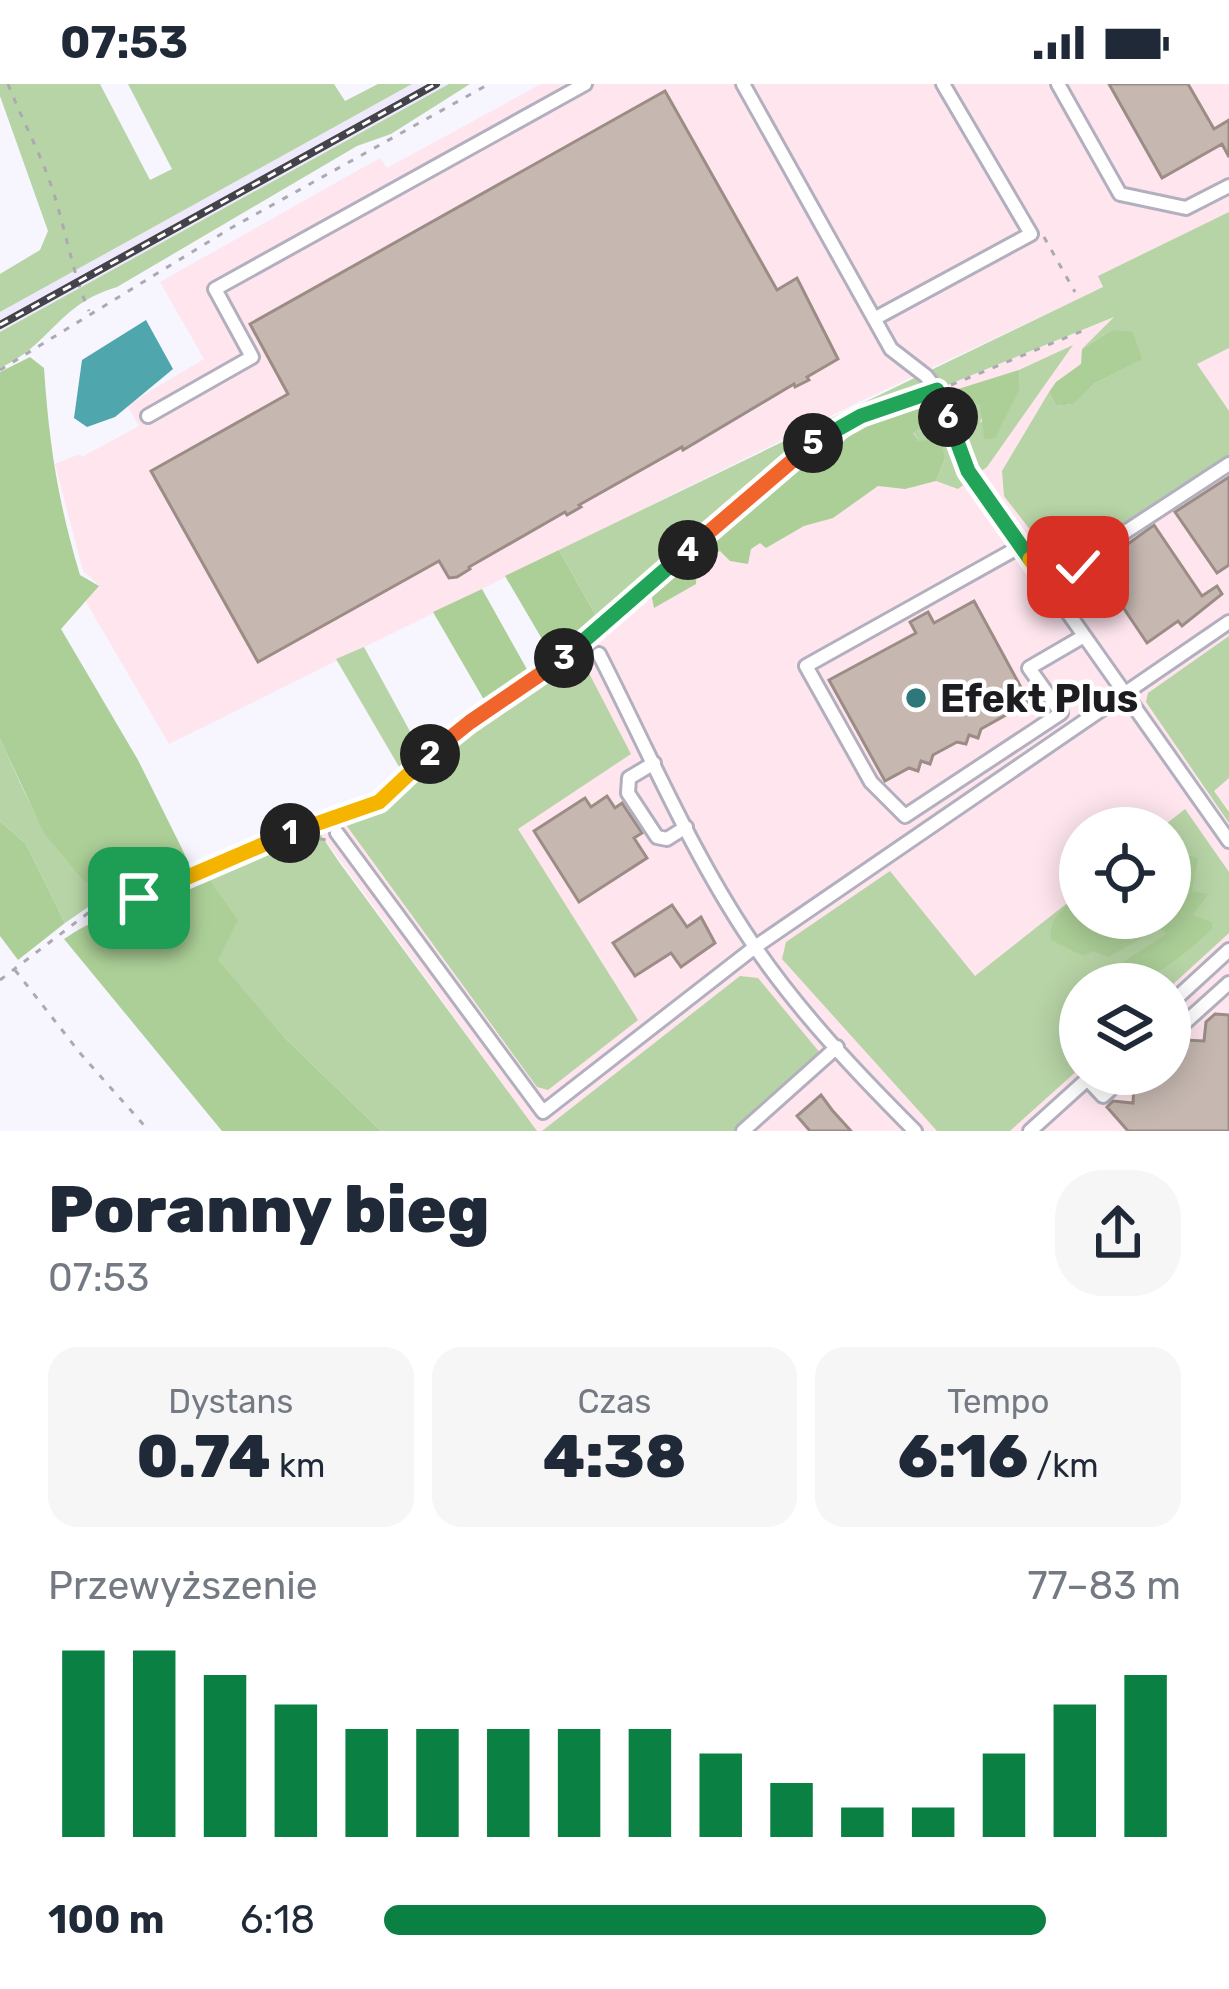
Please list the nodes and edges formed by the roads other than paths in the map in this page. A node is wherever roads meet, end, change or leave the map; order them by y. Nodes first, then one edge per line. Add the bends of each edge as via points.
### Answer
1 (585, 84) edge
2 (743, 84) edge
3 (944, 84) edge
4 (1058, 84) edge
5 (1229, 186) edge
6 (874, 319) junction
7 (148, 416) dead end
8 (1229, 464) edge
9 (1021, 546) junction
10 (1052, 590) junction
11 (1229, 622) edge
12 (1084, 636) junction
13 (599, 654) dead end
14 (1124, 693) junction
15 (654, 763) junction
16 (686, 827) junction
17 (339, 836) road end
18 (1229, 841) edge
19 (755, 947) junction
20 (1229, 950) edge
21 (1229, 983) edge
22 (1191, 985) edge
23 (1191, 1017) edge
24 (837, 1048) junction
25 (1069, 1095) edge
26 (743, 1131) edge
27 (914, 1131) edge
28 (1030, 1131) edge

1 - 7 street via 215,289 252,357
2 - 6 street
3 - 6 street via 1031,235
4 - 5 street via 1120,194 1186,208
6 - 9 street via 891,350 938,392 963,461
8 - 10 street via 1104,545
9 - 10 street
9 - 12 street via 806,666 871,782 905,816 1061,713 1029,668
10 - 12 street
11 - 14 street
12 - 14 street
13 - 15 street
14 - 18 street
14 - 19 street
15 - 16 street
15 - 16 street via 629,778 628,793 657,837
16 - 19 street
17 - 19 street via 544,1112
19 - 24 street
20 - 22 street
21 - 23 street
24 - 26 street
24 - 27 street
25 - 28 street

